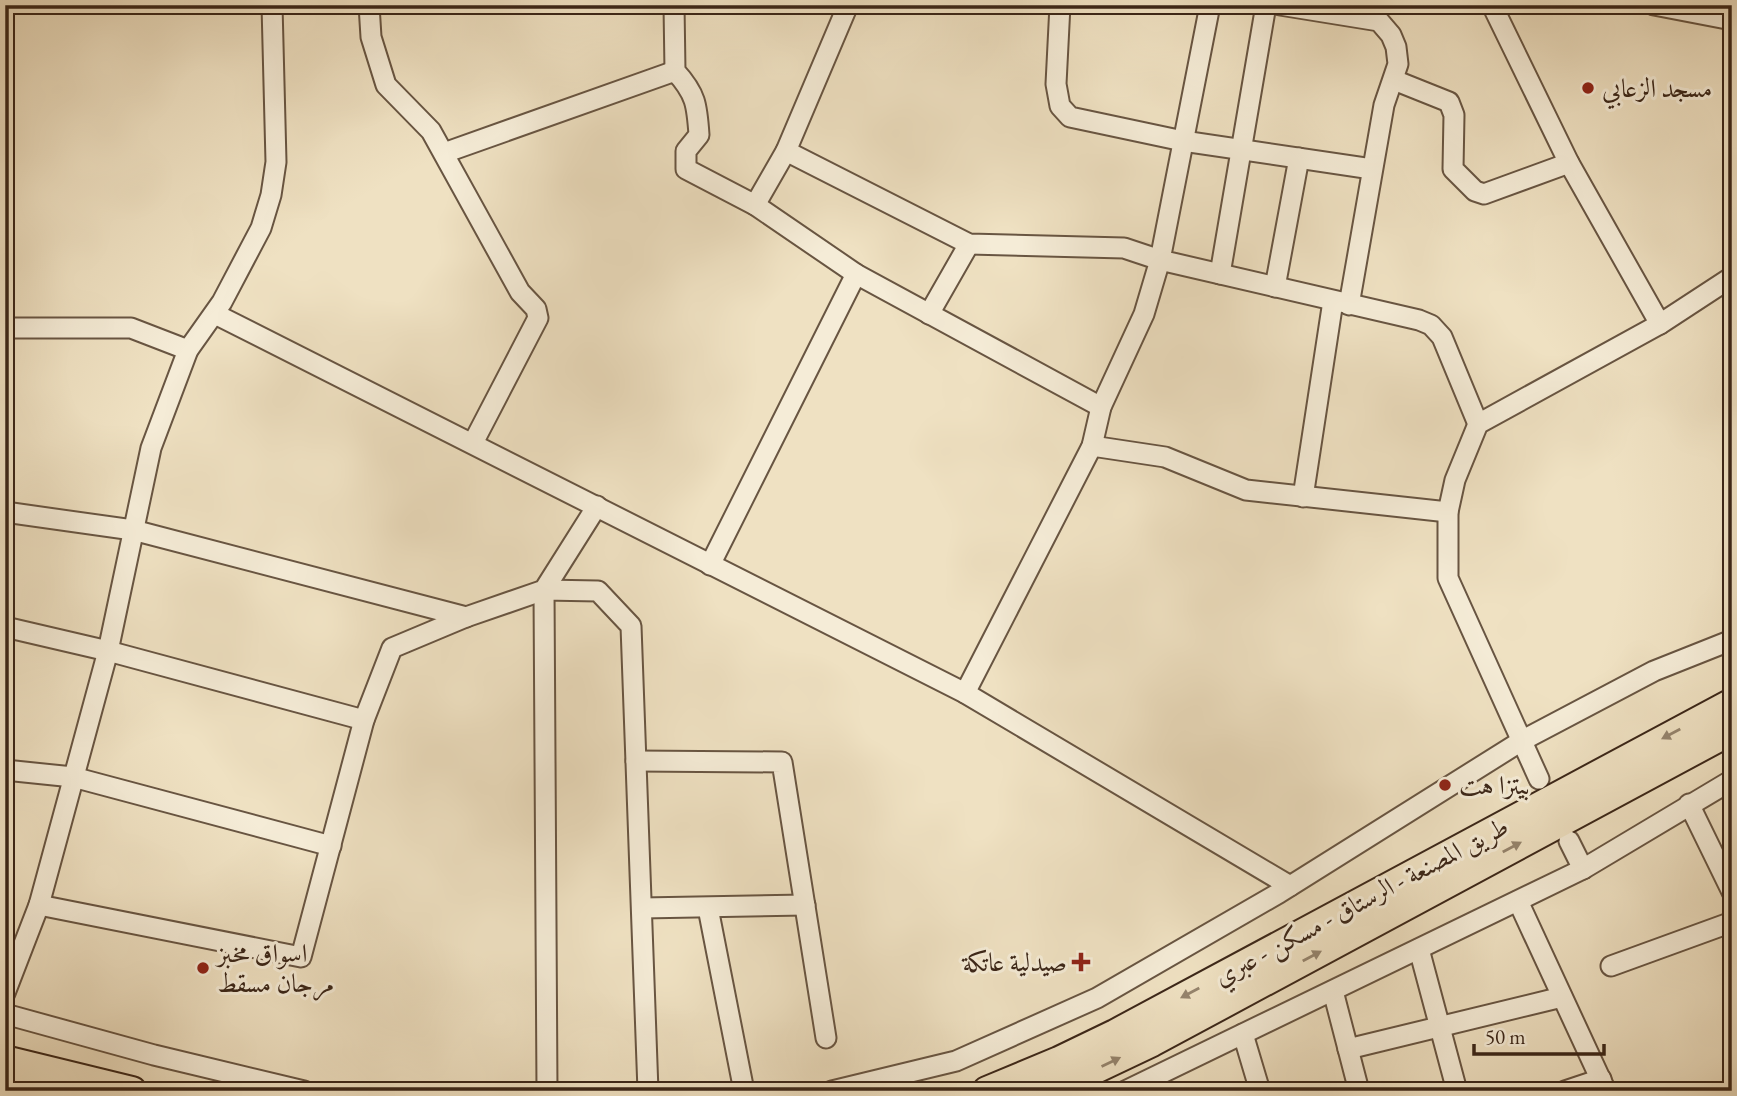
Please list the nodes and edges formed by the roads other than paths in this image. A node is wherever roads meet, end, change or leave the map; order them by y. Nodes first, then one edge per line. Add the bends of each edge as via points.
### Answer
1 (272, 5) edge
2 (369, 5) edge
3 (674, 5) edge
4 (848, 5) edge
5 (1060, 5) edge
6 (1210, 5) edge
7 (1266, 5) edge
8 (1280, 5) edge
9 (1492, 5) edge
10 (1654, 5) edge
11 (1731, 21) edge
12 (675, 71) junction
13 (1394, 80) junction
14 (1183, 141) junction
15 (1240, 149) junction
16 (786, 151) junction
17 (444, 153) junction
18 (1299, 158) junction
19 (1569, 163) junction
20 (1372, 169) junction
21 (755, 205) junction
22 (969, 244) junction
23 (1160, 260) junction
24 (856, 274) junction
25 (1220, 274) junction
26 (1732, 277) edge
27 (1275, 287) junction
28 (1341, 303) junction
29 (215, 314) junction
30 (929, 314) junction
31 (1660, 324) junction
32 (5, 328) edge
33 (188, 350) junction
34 (1101, 407) junction
35 (1478, 424) junction
36 (472, 443) junction
37 (1092, 446) junction
38 (1303, 497) junction
39 (597, 506) junction
40 (5, 512) edge
41 (1448, 512) junction
42 (133, 530) junction
43 (710, 565) junction
44 (544, 590) junction
45 (466, 617) junction
46 (5, 627) edge
47 (1732, 640) edge
48 (108, 651) junction
49 (965, 693) junction
50 (1732, 703) edge
51 (364, 720) junction
52 (1732, 730) edge
53 (1523, 740) junction
54 (636, 761) junction
55 (5, 770) edge
56 (73, 777) junction
57 (1539, 779) dead end
58 (1732, 780) edge
59 (1689, 804) junction
60 (1569, 841) dead end
61 (331, 846) junction
62 (1583, 869) junction
63 (1290, 886) junction
64 (1732, 892) edge
65 (1518, 901) junction
66 (39, 905) junction
67 (804, 905) junction
68 (642, 908) junction
69 (708, 908) junction
70 (1732, 922) edge
71 (1419, 949) junction
72 (1611, 967) dead end
73 (1333, 991) junction
74 (5, 993) edge
75 (1562, 996) junction
76 (5, 1014) edge
77 (1440, 1028) junction
78 (1242, 1034) junction
79 (825, 1038) dead end
80 (1348, 1049) junction
81 (5, 1060) edge
82 (1159, 1083) edge
83 (1603, 1085) edge
84 (5, 1086) edge
85 (25, 1091) edge
86 (132, 1091) edge
87 (304, 1091) edge
88 (547, 1091) edge
89 (648, 1091) edge
90 (744, 1091) edge
91 (832, 1091) edge
92 (987, 1091) edge
93 (1049, 1091) edge
94 (1125, 1091) edge
95 (1260, 1091) edge
96 (1359, 1091) edge
97 (1457, 1091) edge
98 (1565, 1091) edge

1 - 29 street via 276,162 271,195 261,228
2 - 17 street via 371,37 386,85 431,131
3 - 12 street
4 - 16 street
5 - 14 street via 1056,84 1060,106 1070,117
6 - 14 street
7 - 15 street
8 - 13 street via 1379,21 1396,47
9 - 19 street
10 - 11 street
12 - 17 street
12 - 21 street via 697,104 699,135 686,151 686,169
13 - 19 street via 1449,102 1454,115 1453,169 1475,191 1484,194
13 - 20 street via 1384,105
14 - 15 street
14 - 23 street
15 - 18 street
15 - 25 street
16 - 21 street
16 - 22 street
17 - 36 street via 538,318
18 - 20 street
18 - 27 street
19 - 31 street
20 - 28 street
21 - 24 street
22 - 23 street via 1124,248
22 - 30 street
23 - 25 street
23 - 34 street via 1144,314
24 - 30 street
24 - 43 street
25 - 27 street
26 - 31 street
27 - 28 street
28 - 35 street via 1432,325 1442,337
28 - 38 street
29 - 33 street
29 - 36 street
30 - 34 street
31 - 35 street
32 - 33 street via 131,328
33 - 42 street via 151,448
34 - 37 street
35 - 41 street via 1455,480
36 - 39 street
37 - 38 street via 1165,457 1246,490
37 - 49 street
38 - 41 street
39 - 43 street
39 - 44 street
40 - 42 street
41 - 53 street via 1448,578
42 - 45 street
42 - 48 street
43 - 49 street
44 - 45 street
44 - 54 street via 598,592 631,626
44 - 88 street
45 - 51 street via 392,648
46 - 48 street
47 - 53 street via 1654,671
48 - 51 street
48 - 56 street
49 - 63 street
50 -> 92 highway, طريق المصنعة - الرستاق - مسكن - عبري via 1115,1034
51 - 61 street
93 -> 52 highway, طريق المصنعة - الرستاق - مسكن - عبري via 1152,1042
53 - 57 street
53 - 63 street
54 - 67 street via 782,762
54 - 68 street
55 - 56 street
56 - 61 street
56 - 66 street
58 - 59 street
59 - 62 street
59 - 64 street
60 - 62 street
61 - 66 street via 301,957
62 - 65 street
63 - 91 street via 1097,998 969,1056
65 - 71 street
65 - 75 street
66 - 74 street
67 - 69 street
67 - 79 street
68 - 69 street
68 - 89 street
69 - 90 street
70 - 72 street
71 - 73 street
71 - 77 street
73 - 78 street
73 - 80 street
75 - 77 street
75 - 83 street
76 - 87 street
77 - 80 street
77 - 97 street
78 - 82 street
78 - 95 street
80 - 96 street
81 - 86 highway
82 - 94 street
83 - 98 street
84 - 85 highway

